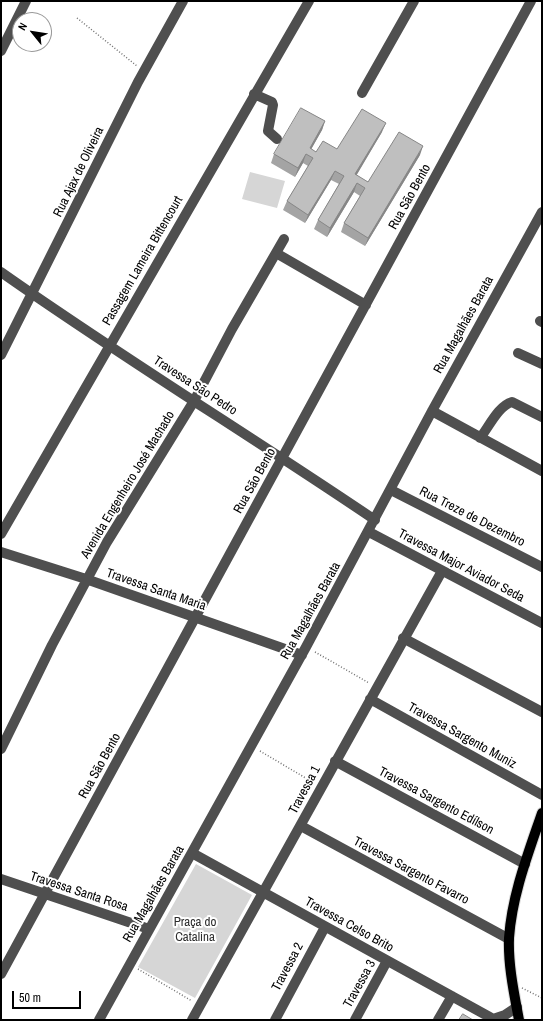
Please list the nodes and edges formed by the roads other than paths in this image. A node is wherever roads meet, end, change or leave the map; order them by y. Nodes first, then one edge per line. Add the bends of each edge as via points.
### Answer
1 (26, 1) edge
2 (183, 1) edge
3 (308, 1) edge
4 (414, 1) edge
5 (531, 1) edge
6 (1, 51) edge
7 (362, 93) dead end
8 (254, 94) junction
9 (277, 139) dead end
10 (542, 212) edge
11 (284, 240) dead end
12 (276, 253) junction
13 (1, 272) edge
14 (32, 294) junction
15 (366, 305) junction
16 (109, 346) junction
17 (518, 353) dead end
18 (1, 355) edge
19 (542, 364) edge
20 (194, 401) junction
21 (432, 411) junction
22 (542, 417) edge
23 (480, 438) junction
24 (283, 457) junction
25 (542, 471) edge
26 (391, 490) junction
27 (375, 520) junction
28 (369, 532) junction
29 (1, 534) edge
30 (1, 552) edge
31 (542, 567) edge
32 (442, 571) junction
33 (86, 579) junction
34 (196, 617) junction
35 (542, 623) edge
36 (403, 638) junction
37 (304, 651) junction
38 (370, 699) junction
39 (542, 712) edge
40 (1, 749) edge
41 (335, 761) junction
42 (542, 795) edge
43 (542, 814) edge
44 (301, 826) junction
45 (192, 853) junction
46 (524, 864) junction
47 (1, 879) edge
48 (263, 892) junction
49 (45, 894) junction
50 (325, 927) junction
51 (149, 929) junction
52 (509, 939) junction
53 (387, 961) junction
54 (1, 974) edge
55 (452, 996) junction
56 (516, 1007) junction
57 (99, 1020) edge
58 (192, 1020) edge
59 (275, 1020) edge
60 (355, 1020) edge
61 (438, 1020) edge
62 (494, 1020) edge
63 (519, 1020) edge

1 - 6 street
2 - 14 street, Rua Ajax de Oliveira via 144,72
3 - 8 street, Passagem Lameira Bittencourt
4 - 7 street
5 - 15 street, Rua São Bento
8 - 9 street via 272,102 268,131
8 - 16 street, Passagem Lameira Bittencourt
10 - 21 street, Rua Magalhães Barata
11 - 12 street, Avenida Engenheiro José Machado
12 - 15 street
12 - 20 street, Avenida Engenheiro José Machado
13 - 14 street, Travessa São Pedro
14 - 16 street, Travessa São Pedro
14 - 18 street, Rua Ajax de Oliveira
15 - 24 street, Rua São Bento
16 - 20 street, Travessa São Pedro
16 - 29 street, Passagem Lameira Bittencourt
17 - 19 street
20 - 24 street, Travessa São Pedro
20 - 33 street, Avenida Engenheiro José Machado
21 - 23 street
21 - 26 street, Rua Magalhães Barata
22 - 23 street via 512,402 509,403 502,408
23 - 25 street
24 - 27 street, Travessa São Pedro
24 - 34 street, Rua São Bento
26 - 27 street, Rua Magalhães Barata
26 - 31 street, Rua Treze de Dezembro
27 - 28 street, Rua Magalhães Barata
28 - 32 street, Travessa Major Aviador Seda
28 - 37 street, Rua Magalhães Barata
30 - 33 street, Travessa Santa Maria
32 - 35 street, Travessa Major Aviador Seda
32 - 36 street, Travessa 1
33 - 34 street, Travessa Santa Maria
33 - 40 street, Avenida Engenheiro José Machado
34 - 37 street, Travessa Santa Maria
34 - 49 street, Rua São Bento
36 - 38 street, Travessa 1
36 - 39 street
37 - 45 street, Rua Magalhães Barata
38 - 41 street, Travessa 1
38 - 42 street, Travessa Sargento Muniz
41 - 44 street, Travessa 1
41 - 46 street, Travessa Sargento Edílson
43 - 46 main road
44 - 48 street, Travessa 1
44 - 52 street, Travessa Sargento Favarro
45 - 48 street, Travessa Celso Brito
45 - 51 street, Rua Magalhães Barata
46 - 52 main road via 512,912
47 - 49 street, Travessa Santa Rosa
48 - 50 street, Travessa Celso Brito
48 - 58 street, Travessa 1
49 - 51 street, Travessa Santa Rosa
49 - 54 street, Rua São Bento
50 - 53 street, Travessa Celso Brito
50 - 59 street, Travessa 2
51 - 57 street, Rua Magalhães Barata
52 - 56 main road
53 - 55 street, Travessa Celso Brito
53 - 60 street, Travessa 3
55 - 61 street
55 - 62 street, Travessa Celso Brito
56 - 62 street, Travessa Celso Brito via 505,1016
56 - 63 main road

